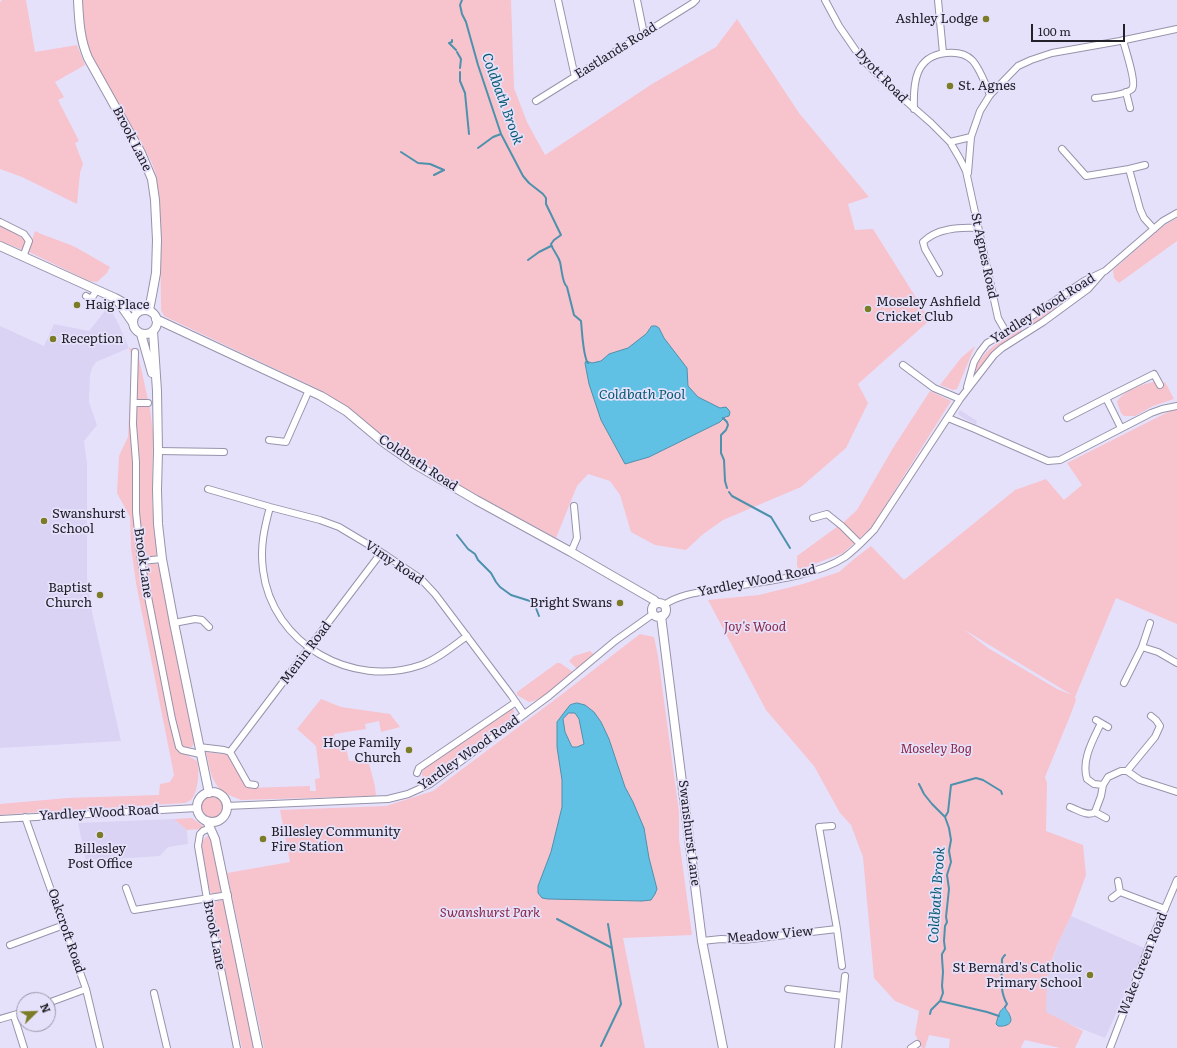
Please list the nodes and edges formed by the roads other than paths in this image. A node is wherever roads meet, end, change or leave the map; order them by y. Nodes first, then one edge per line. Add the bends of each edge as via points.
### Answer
1 (78, 0) edge
2 (558, 0) edge
3 (637, 0) edge
4 (696, 0) edge
5 (825, 0) edge
6 (938, 0) edge
7 (1177, 29) edge
8 (644, 34) junction
9 (1123, 40) junction
10 (943, 53) junction
11 (575, 77) junction
12 (1126, 92) junction
13 (990, 95) junction
14 (1095, 98) dead end
15 (536, 102) dead end
16 (1130, 108) dead end
17 (914, 109) junction
18 (971, 137) junction
19 (950, 142) junction
20 (1062, 149) dead end
21 (1145, 165) dead end
22 (1130, 169) junction
23 (967, 178) junction
24 (1177, 213) edge
25 (0, 222) edge
26 (978, 228) junction
27 (1154, 229) junction
28 (0, 246) edge
29 (23, 257) junction
30 (939, 273) dead end
31 (1102, 273) junction
32 (97, 290) junction
33 (86, 296) dead end
34 (116, 298) junction
35 (149, 310) junction
36 (139, 311) junction
37 (156, 319) junction
38 (134, 323) junction
39 (1020, 324) junction
40 (153, 331) junction
41 (1006, 332) junction
42 (1026, 332) junction
43 (141, 334) junction
44 (135, 352) dead end
45 (903, 365) dead end
46 (1160, 385) dead end
47 (967, 388) junction
48 (310, 390) junction
49 (157, 391) junction
50 (1106, 398) junction
51 (960, 399) junction
52 (134, 402) junction
53 (148, 403) dead end
54 (1177, 406) edge
55 (948, 418) junction
56 (1067, 418) dead end
57 (1120, 428) junction
58 (269, 440) dead end
59 (158, 451) junction
60 (224, 452) dead end
61 (208, 489) dead end
62 (574, 506) dead end
63 (270, 507) junction
64 (813, 518) dead end
65 (860, 544) junction
66 (571, 552) junction
67 (381, 553) junction
68 (162, 559) junction
69 (141, 561) junction
70 (661, 604) junction
71 (657, 615) junction
72 (174, 622) junction
73 (1150, 623) dead end
74 (209, 628) dead end
75 (467, 636) junction
76 (1142, 647) junction
77 (309, 648) junction
78 (1177, 663) edge
79 (1124, 683) dead end
80 (516, 702) junction
81 (524, 714) junction
82 (1151, 716) dead end
83 (1108, 727) dead end
84 (200, 751) junction
85 (230, 752) junction
86 (1127, 771) junction
87 (417, 773) dead end
88 (255, 785) dead end
89 (1103, 785) junction
90 (1177, 792) edge
91 (208, 793) junction
92 (226, 806) junction
93 (1070, 807) dead end
94 (197, 808) junction
95 (1096, 812) junction
96 (25, 817) junction
97 (1106, 818) dead end
98 (0, 819) edge
99 (220, 819) junction
100 (208, 825) junction
101 (832, 826) dead end
102 (215, 839) junction
103 (1177, 880) edge
104 (1118, 881) dead end
105 (126, 888) dead end
106 (1120, 892) junction
107 (228, 895) junction
108 (1112, 898) dead end
109 (207, 899) junction
110 (1165, 909) junction
111 (64, 925) junction
112 (837, 929) junction
113 (702, 941) junction
114 (10, 945) dead end
115 (842, 966) dead end
116 (845, 976) dead end
117 (86, 989) junction
118 (788, 989) dead end
119 (154, 993) dead end
120 (843, 996) junction
121 (56, 1000) edge
122 (14, 1016) joint
123 (0, 1019) edge
124 (917, 1044) dead end
125 (24, 1048) edge
126 (100, 1048) edge
127 (167, 1048) edge
128 (237, 1048) edge
129 (258, 1048) edge
130 (723, 1048) edge
131 (838, 1048) edge
132 (911, 1048) edge
133 (1110, 1048) edge

1 - 35 main road, Brook Lane via 82,45 141,153 152,180 157,240
2 - 11 street
3 - 8 street
4 - 8 street, Eastlands Road
5 - 17 street, Dyott Road via 861,58
6 - 10 street
7 - 9 street, St Agnes Road
8 - 11 street, Eastlands Road
9 - 12 street via 1134,85
9 - 13 street, St Agnes Road via 1052,53 1031,60 1018,66
10 - 13 street via 958,52 973,60
10 - 17 street via 926,60 920,67 916,78
11 - 15 street, Eastlands Road
12 - 14 street
12 - 16 street
13 - 18 street, St Agnes Road via 980,111
17 - 19 street, Dyott Road
18 - 19 street
18 - 23 street, St Agnes Road
19 - 23 street, St Agnes Road via 960,158
20 - 22 street via 1086,176
21 - 22 street
22 - 27 street via 1140,209
23 - 26 street, St Agnes Road
24 - 27 street, Yardley Wood Road
25 - 29 street via 24,234 29,241
26 - 30 street via 962,227 928,236 923,242 925,249
26 - 41 street, St Agnes Road via 998,318
27 - 31 street, Yardley Wood Road
28 - 29 main road
29 - 32 main road
31 - 39 street, Yardley Wood Road via 1084,281
31 - 42 street, Yardley Wood Road via 1088,289
32 - 33 street via 91,299
32 - 34 main road
34 - 36 main road
34 - 38 main road
35 - 36 main road
35 - 37 main road
36 - 38 main road via 135,315
37 - 40 main road
37 - 48 main road, Coldbath Road
38 - 43 main road
39 - 41 street, Yardley Wood Road
39 - 42 street
40 - 43 main road
40 - 49 main road, Brook Lane
41 - 47 street, Yardley Wood Road via 987,343 980,352 974,362
42 - 47 street, Yardley Wood Road via 994,354
43 - 49 main road, Brook Lane
44 - 52 street, Brook Lane
45 - 51 street via 934,388
46 - 50 street via 1154,374
47 - 51 street, Yardley Wood Road
48 - 58 street via 286,442
48 - 66 main road, Coldbath Road via 346,411 413,463
49 - 59 main road, Brook Lane
50 - 56 street
50 - 57 street
51 - 55 street, Yardley Wood Road
52 - 53 street
52 - 69 street, Brook Lane via 136,512
54 - 57 street via 1151,413
55 - 57 street via 1048,461 1060,460
55 - 65 street, Yardley Wood Road via 874,530
59 - 60 street
59 - 68 main road, Brook Lane via 158,524
61 - 63 street, Vimy Road
62 - 66 street via 577,538
63 - 67 street, Vimy Road via 339,527
63 - 77 street via 263,532 263,571 273,604 282,620
64 - 65 street via 827,514
65 - 70 street, Yardley Wood Road via 846,556 821,568 792,576 691,594
66 - 70 main road, Coldbath Road
67 - 75 street, Vimy Road via 420,579 435,594
67 - 77 street, Menin Road
68 - 69 street
68 - 72 main road, Brook Lane
69 - 84 street, Brook Lane via 179,747 182,750
70 - 71 main road via 652,607
70 - 71 main road via 666,611
71 - 81 street, Yardley Wood Road via 615,641
71 - 113 main road, Swanshurst Lane
72 - 74 street via 202,620
72 - 84 main road, Brook Lane
73 - 76 street
75 - 77 street via 433,660 395,671 356,669 331,661
75 - 80 street, Vimy Road
76 - 78 street via 1158,652
76 - 79 street
77 - 85 street, Menin Road
80 - 81 street, Vimy Road
80 - 87 street, Yardley Wood Road via 419,768
81 - 92 street, Yardley Wood Road via 430,784 408,794 388,798
82 - 86 street via 1160,726 1155,737
83 - 89 street via 1098,722 1085,767 1087,779 1094,784
84 - 85 street
84 - 91 main road, Brook Lane
85 - 88 street via 248,784
86 - 89 street via 1114,773
86 - 90 street via 1140,780
89 - 95 street
91 - 92 main road via 221,796
91 - 94 main road via 200,798
92 - 99 main road via 225,814
93 - 95 street via 1087,814
94 - 96 street, Yardley Wood Road
94 - 100 main road
95 - 97 street
96 - 98 street, Yardley Wood Road
96 - 111 street, Oakcroft Road
99 - 100 main road
99 - 102 main road, Brook Lane
100 - 102 main road, Brook Lane
100 - 109 street, Brook Lane via 200,834 198,846
101 - 112 street via 820,827
102 - 107 main road, Brook Lane
103 - 110 street, Wake Green Road
104 - 106 street
105 - 109 street via 134,910
106 - 108 street
106 - 110 street
107 - 109 street
107 - 129 main road, Brook Lane
109 - 128 street, Brook Lane
110 - 133 street, Wake Green Road
111 - 114 street
111 - 117 street, Oakcroft Road
112 - 113 street, Meadow View via 743,940
112 - 115 street
113 - 130 main road, Swanshurst Lane
116 - 120 street
117 - 121 street
117 - 126 street, Oakcroft Road
118 - 120 street
119 - 127 street
120 - 131 street
122 - 123 street
122 - 125 street
124 - 132 street

